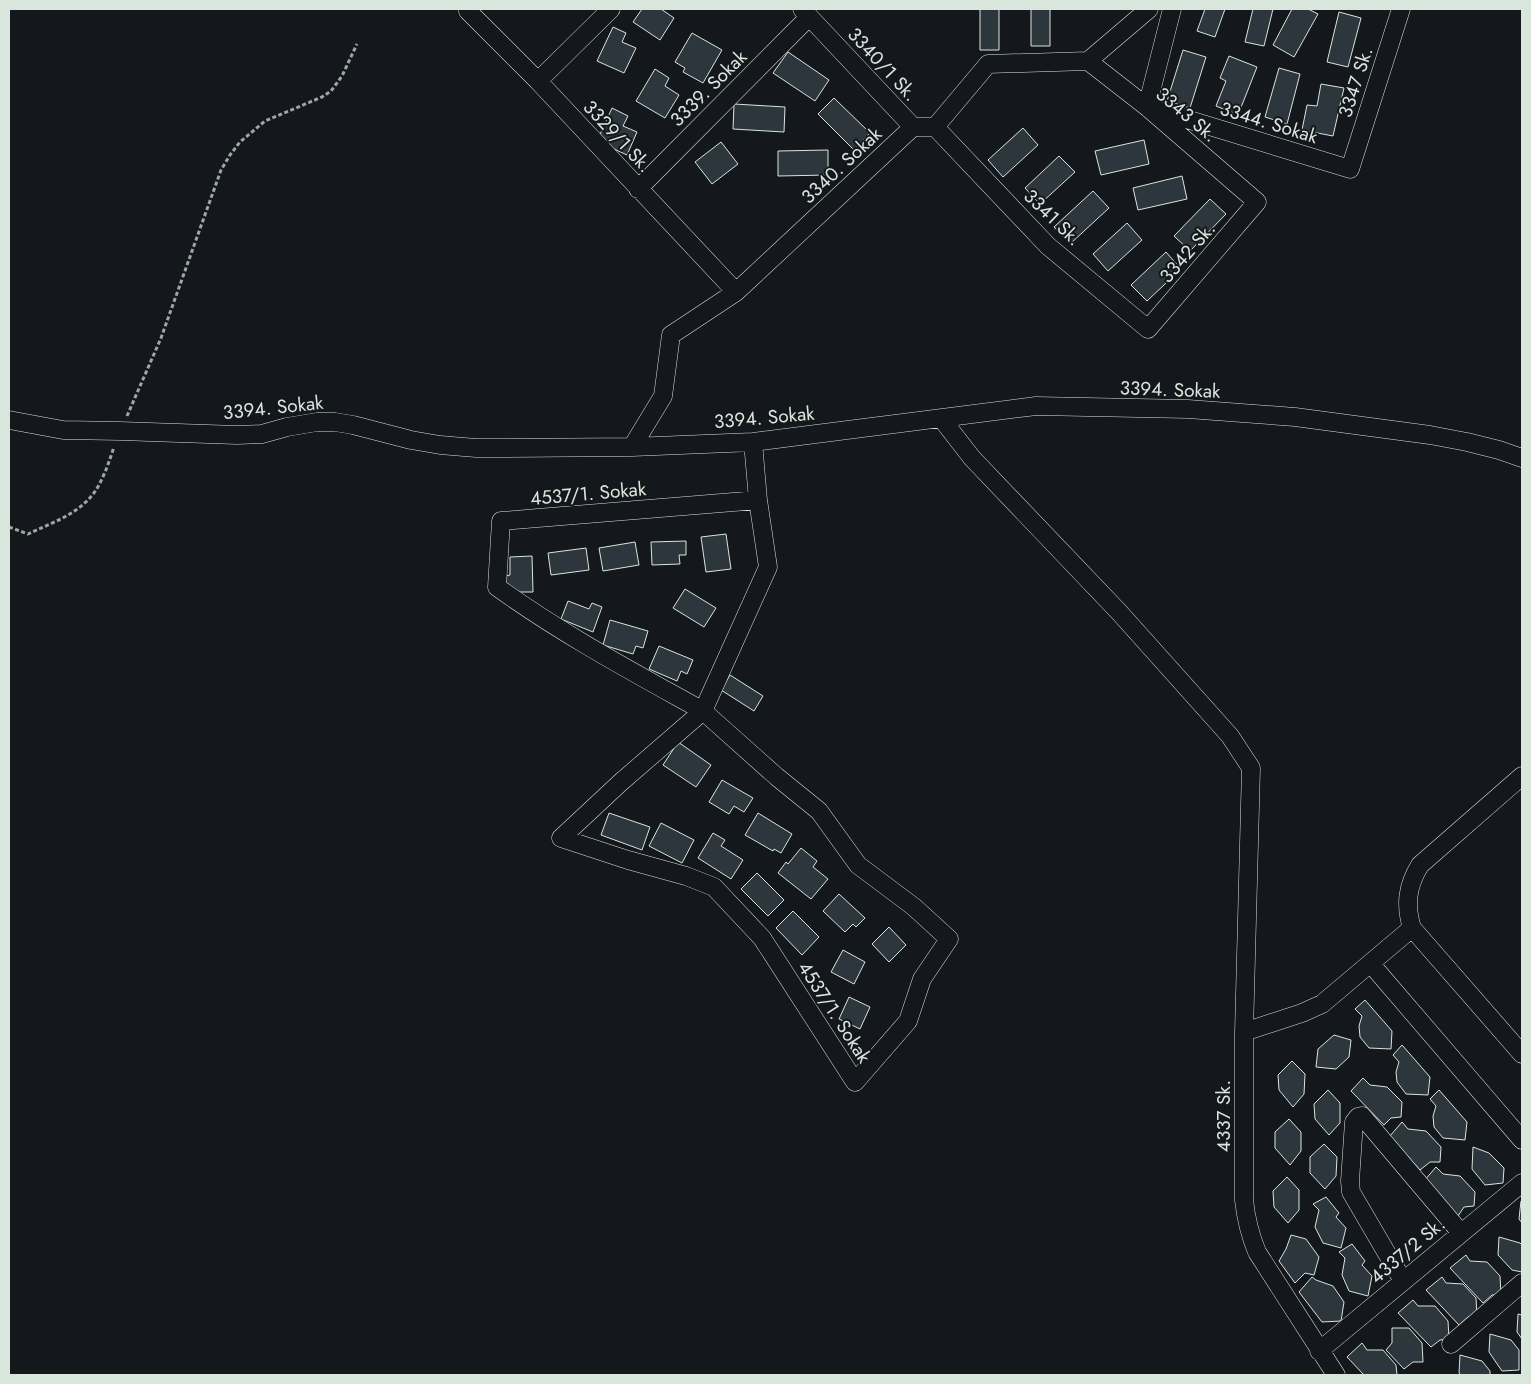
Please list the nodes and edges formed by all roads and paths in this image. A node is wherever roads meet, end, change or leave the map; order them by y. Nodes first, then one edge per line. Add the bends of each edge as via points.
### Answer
1 (611, 9) edge
2 (1148, 9) edge
3 (1172, 9) edge
4 (1401, 9) edge
5 (470, 10) edge
6 (806, 13) edge
7 (357, 44) dead end
8 (1088, 61) junction
9 (538, 81) junction
10 (1147, 107) junction
11 (913, 127) junction
12 (935, 127) junction
13 (1350, 169) joint
14 (638, 189) junction
15 (1257, 202) joint
16 (736, 292) junction
17 (1148, 329) joint
18 (941, 418) junction
19 (9, 420) edge
20 (120, 431) junction
21 (753, 442) junction
22 (632, 447) junction
23 (1522, 458) edge
24 (758, 500) junction
25 (9, 527) edge
26 (702, 711) junction
27 (1522, 776) edge
28 (1412, 928) junction
29 (1371, 964) junction
30 (1244, 1032) junction
31 (1522, 1054) edge
32 (1522, 1140) edge
33 (1522, 1182) edge
34 (1461, 1233) junction
35 (1403, 1282) junction
36 (1522, 1283) edge
37 (1451, 1344) dead end
38 (1320, 1351) junction
39 (1336, 1375) edge

1 - 9 street
2 - 8 street
3 - 10 street
4 - 13 street, 3347 Sk.
5 - 9 street, 3329/1 Sk.
6 - 11 street, 3340/1 Sk.
6 - 14 street, 3339. Sokak
7 - 20 path via 331,91 266,121 240,142 230,155 221,170 154,354
8 - 10 street, 3343 Sk.
8 - 12 street via 988,64
9 - 14 street, 3329/1 Sk.
10 - 13 street, 3344. Sokak
10 - 15 street, 3343 Sk.
11 - 12 street
11 - 16 street, 3340. Sokak
12 - 17 street, 3341 Sk. via 1048,246
14 - 16 street, 3329/1 Sk.
15 - 17 street, 3342 Sk.
16 - 22 street, 3340. Sokak via 671,335 663,396
18 - 21 street, 3394. Sokak
18 - 23 street, 3394. Sokak via 1036,406 1294,417 1430,434
18 - 30 street, 4337 Sk. via 972,458 1119,612 1230,736 1251,768
19 - 20 street, 3394. Sokak via 63,430
20 - 22 street, 3394. Sokak via 262,434 316,422 336,422 440,445
20 - 25 path via 97,489 82,507 28,534
21 - 22 street, 3394. Sokak
21 - 24 street
24 - 26 street, 4537/1. Sokak via 768,567
24 - 26 street, 4537/1. Sokak via 501,521 497,587 531,612
26 - 26 street, 4537/1. Sokak via 819,811 858,865 914,907 949,939 922,979 908,1021 855,1082 762,938 714,887 561,838
27 - 28 street via 1420,866 1408,893
28 - 29 street
28 - 31 street
29 - 30 street via 1322,1004
29 - 32 street
30 - 38 street, 4337 Sk. via 1244,1190 1250,1236
33 - 34 street, 4337/2 Sk.
34 - 35 street, 4337/2 Sk.
34 - 35 street via 1362,1116 1358,1117 1354,1122 1351,1192
35 - 38 street, 4337/2 Sk.
36 - 37 street
38 - 39 street, 4337 Sk.

